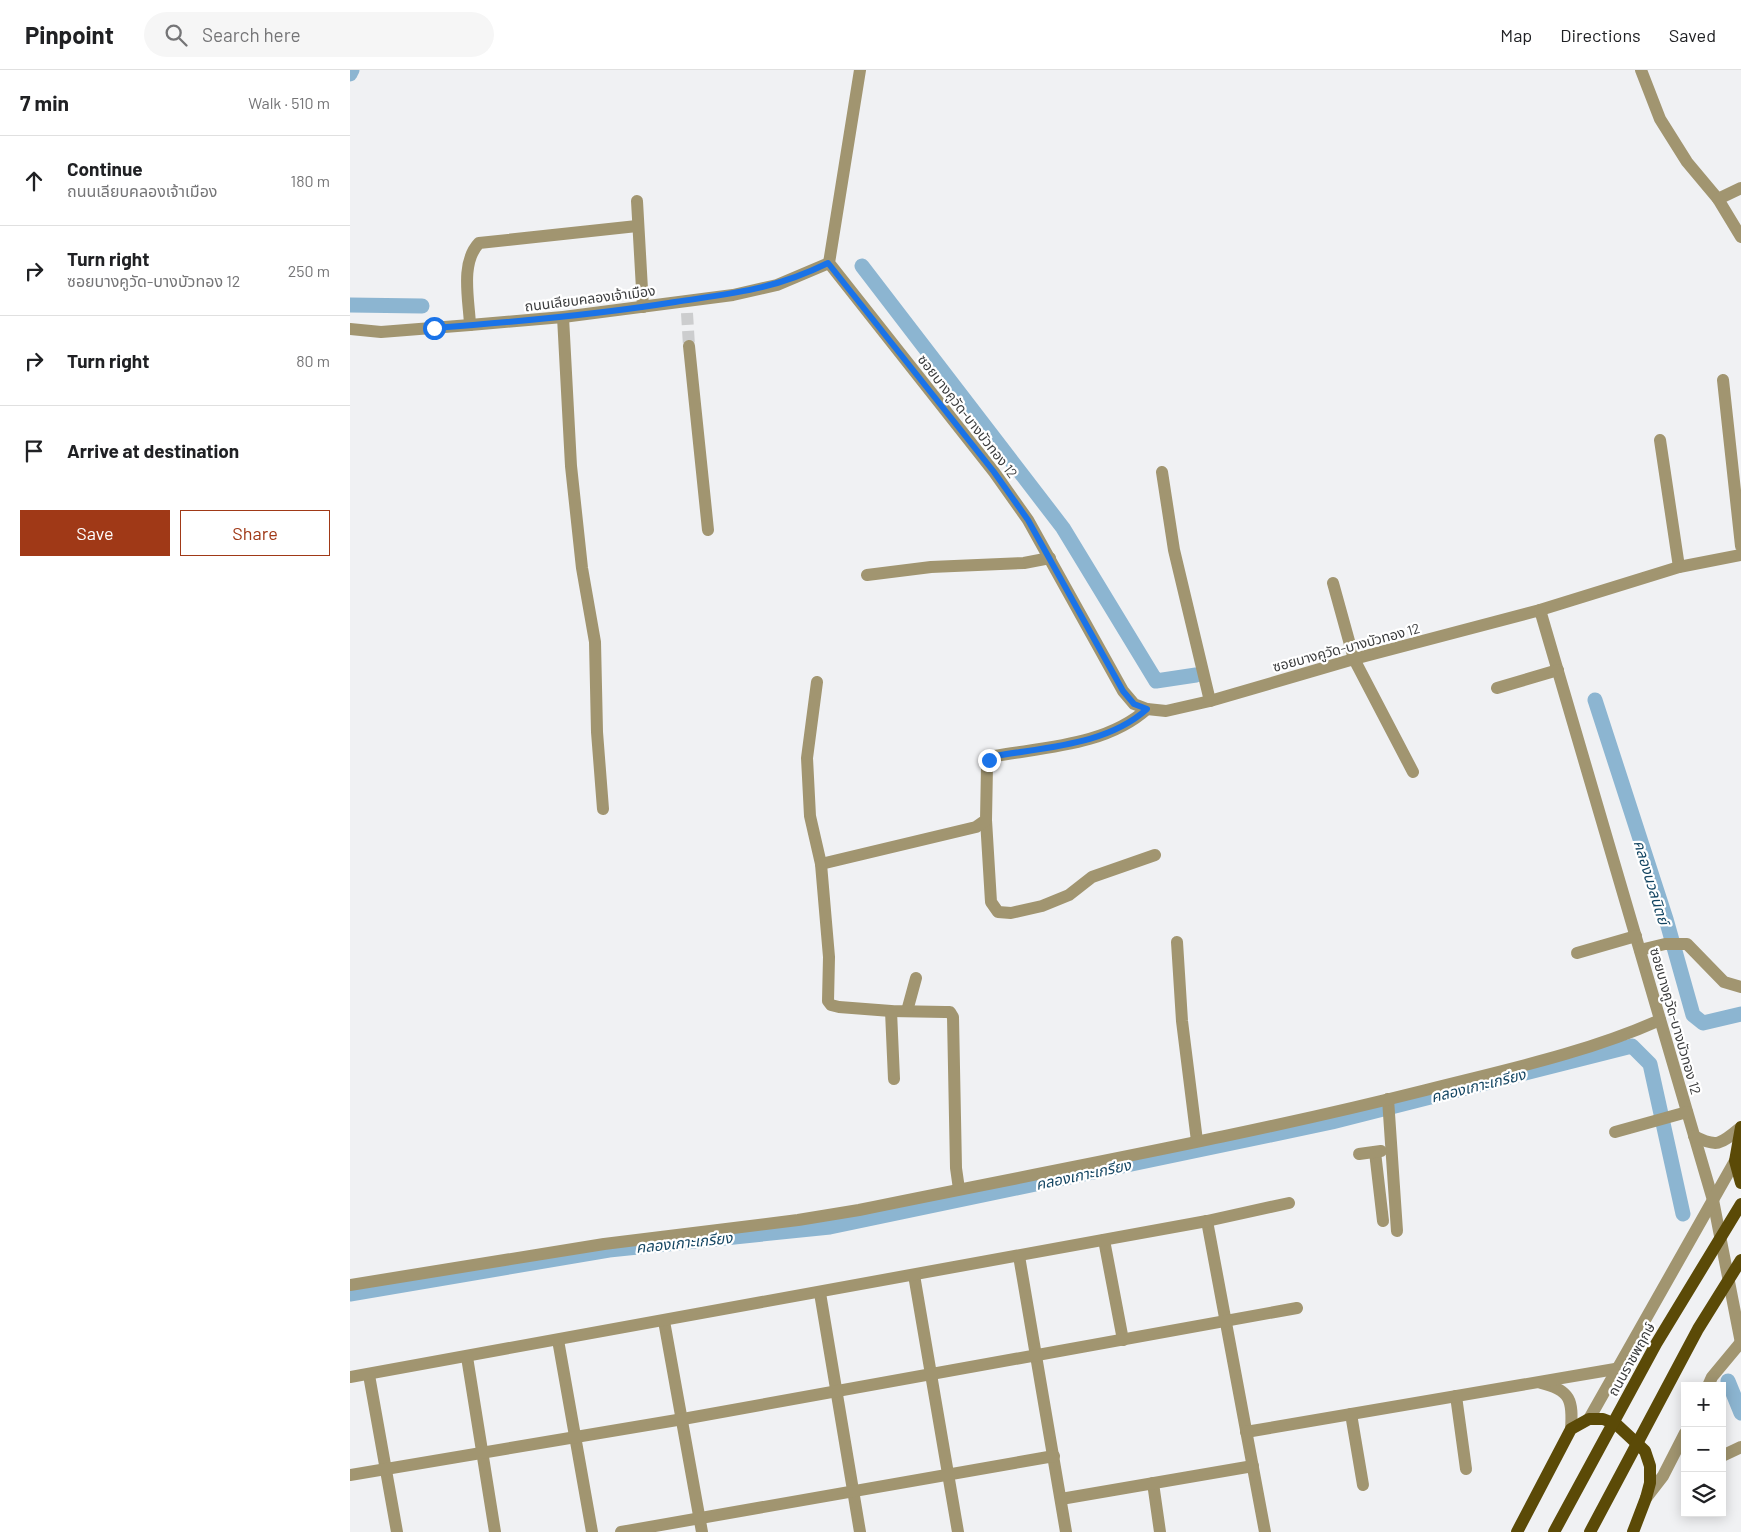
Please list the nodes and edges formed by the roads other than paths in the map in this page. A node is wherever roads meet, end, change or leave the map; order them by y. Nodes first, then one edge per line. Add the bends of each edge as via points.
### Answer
1 (860, 70) edge
2 (1641, 70) edge
3 (1741, 188) edge
4 (1718, 199) junction
5 (637, 201) dead end
6 (637, 226) junction
7 (1741, 237) edge
8 (828, 263) junction
9 (643, 307) junction
10 (563, 317) junction
11 (470, 326) junction
12 (350, 329) edge
13 (690, 346) tunnel mouth
14 (1723, 380) dead end
15 (1660, 440) dead end
16 (1162, 472) dead end
17 (708, 530) dead end
18 (1741, 546) edge
19 (1741, 555) edge
20 (1050, 558) junction
21 (1679, 567) junction
22 (867, 575) dead end
23 (1333, 583) dead end
24 (1540, 610) junction
25 (1354, 659) junction
26 (1558, 670) junction
27 (817, 682) dead end
28 (1497, 688) dead end
29 (1210, 701) junction
30 (1147, 709) junction
31 (1413, 772) dead end
32 (603, 809) dead end
33 (986, 820) junction
34 (1155, 855) dead end
35 (821, 864) junction
36 (1636, 936) junction
37 (1177, 942) dead end
38 (1640, 950) junction
39 (1577, 953) dead end
40 (916, 978) dead end
41 (1741, 987) edge
42 (891, 1011) junction
43 (907, 1011) junction
44 (1660, 1020) junction
45 (894, 1079) dead end
46 (1389, 1106) junction
47 (1682, 1114) junction
48 (1741, 1128) edge
49 (1615, 1132) dead end
50 (1694, 1136) junction
51 (1197, 1140) junction
52 (1392, 1150) junction
53 (1375, 1152) junction
54 (1359, 1154) dead end
55 (1735, 1161) junction
56 (1741, 1183) edge
57 (959, 1189) junction
58 (1713, 1200) junction
59 (1289, 1203) dead end
60 (1741, 1204) edge
61 (1207, 1221) junction
62 (1383, 1221) dead end
63 (1397, 1231) dead end
64 (1104, 1240) junction
65 (1019, 1256) junction
66 (1741, 1260) edge
67 (914, 1275) junction
68 (350, 1285) edge
69 (1736, 1291) edge
70 (820, 1293) junction
71 (1297, 1308) dead end
72 (664, 1321) junction
73 (1226, 1321) junction
74 (558, 1340) junction
75 (1123, 1340) junction
76 (1741, 1343) edge
77 (1036, 1356) junction
78 (467, 1357) junction
79 (1615, 1368) junction
80 (369, 1374) junction
81 (932, 1374) junction
82 (350, 1378) edge
83 (1535, 1382) junction
84 (1710, 1382) edge
85 (837, 1391) junction
86 (1456, 1396) junction
87 (1351, 1414) junction
88 (683, 1419) junction
89 (1589, 1419) junction
90 (1571, 1430) junction
91 (1246, 1432) junction
92 (576, 1437) junction
93 (1681, 1441) edge
94 (1740, 1448) edge
95 (482, 1453) junction
96 (1726, 1454) edge
97 (1054, 1456) junction
98 (1253, 1466) junction
99 (386, 1469) junction
100 (1466, 1469) dead end
101 (949, 1474) junction
102 (350, 1475) edge
103 (1153, 1483) junction
104 (1363, 1485) dead end
105 (854, 1491) junction
106 (1646, 1498) junction
107 (1061, 1499) junction
108 (700, 1518) junction
109 (397, 1532) edge
110 (495, 1532) edge
111 (592, 1532) edge
112 (621, 1532) edge
113 (702, 1532) edge
114 (860, 1532) edge
115 (958, 1532) edge
116 (1066, 1532) edge
117 (1160, 1532) edge
118 (1265, 1532) edge
119 (1516, 1532) edge
120 (1554, 1532) edge
121 (1590, 1532) edge
122 (1633, 1532) edge

1 - 8 street
2 - 4 street via 1660,120 1686,162
3 - 4 street
4 - 7 street
5 - 6 street
6 - 9 street
6 - 11 street via 479,243 472,250 468,262
8 - 9 street, ถนนเลียบคลองเจ้าเมือง via 777,285 687,307
8 - 20 street, ซอยบางคูวัด-บางบัวทอง 12 via 994,472
9 - 10 street, ถนนเลียบคลองเจ้าเมือง
10 - 11 street, ถนนเลียบคลองเจ้าเมือง
10 - 32 street via 571,466 582,568 596,642 597,732
11 - 12 street, ถนนเลียบคลองเจ้าเมือง via 381,332
13 - 17 street
14 - 18 street
15 - 21 street
16 - 29 street via 1174,550
19 - 21 street
20 - 22 street via 1024,563 931,567
20 - 30 street, ซอยบางคูวัด-บางบัวทอง 12 via 1123,691 1134,704
21 - 24 street
23 - 25 street
24 - 25 street, ซอยบางคูวัด-บางบัวทอง 12
24 - 26 street, ซอยบางคูวัด-บางบัวทอง 12
25 - 29 street, ซอยบางคูวัด-บางบัวทอง 12
25 - 31 street
26 - 28 street
26 - 36 street, ซอยบางคูวัด-บางบัวทอง 12
27 - 35 street via 807,758 810,816
29 - 30 street, ซอยบางคูวัด-บางบัวทอง 12 via 1166,711
30 - 33 street via 1131,724 1086,741 995,756 989,760
33 - 34 street via 991,902 998,912 1042,906 1069,895 1092,877
33 - 35 street via 976,827
35 - 42 street via 829,957 828,1002 839,1007
36 - 38 street, ซอยบางคูวัด-บางบัวทอง 12
36 - 39 street
37 - 51 street via 1182,1021
38 - 41 street via 1665,944 1692,947 1724,982
38 - 44 street, ซอยบางคูวัด-บางบัวทอง 12
40 - 43 street
42 - 43 street
42 - 45 street
43 - 57 street via 950,1012 953,1017
44 - 46 street via 1571,1053
44 - 47 street, ซอยบางคูวัด-บางบัวทอง 12
46 - 51 street
46 - 52 street
47 - 49 street
47 - 50 street, ซอยบางคูวัด-บางบัวทอง 12
48 - 50 street via 1717,1144
48 - 55 main road
50 - 58 street, ซอยบางคูวัด-บางบัวทอง 12
51 - 57 street
52 - 53 street
52 - 63 street
53 - 54 street
53 - 62 street
55 - 56 main road
55 - 58 street
57 - 68 street via 798,1220 604,1244
58 - 69 street, ซอยบางคูวัด-บางบัวทอง 12
58 - 79 street
59 - 61 street
60 - 120 main road, ถนนราชพฤกษ์, bridge via 1656,1344
61 - 64 street
61 - 73 street
64 - 65 street
64 - 75 street
65 - 67 street
65 - 77 street
66 - 121 main road, bridge via 1698,1329
67 - 70 street
67 - 81 street
69 - 76 street, ซอยบางคูวัด-บางบัวทอง 12
70 - 72 street
70 - 85 street
71 - 73 street
72 - 74 street
72 - 88 street
73 - 75 street
73 - 91 street
74 - 78 street
74 - 92 street
75 - 77 street
76 - 84 street
77 - 81 street
77 - 97 street
78 - 80 street
78 - 95 street
79 - 83 street
79 - 89 street
80 - 82 street
80 - 99 street
81 - 85 street
81 - 101 street
83 - 86 street
83 - 90 street via 1556,1387 1567,1395 1572,1408
85 - 88 street
85 - 105 street
86 - 87 street
86 - 100 street
87 - 91 street
87 - 104 street
88 - 92 street
88 - 108 street
89 - 90 main road
89 - 106 main road via 1603,1419 1616,1424 1645,1451 1650,1466
90 - 119 main road
91 - 98 street
92 - 95 street
92 - 111 street
93 - 106 street via 1663,1476
94 - 96 street
95 - 99 street
95 - 110 street
97 - 101 street
97 - 107 street
98 - 103 street
98 - 118 street
99 - 102 street
99 - 109 street
101 - 105 street
101 - 115 street
103 - 107 street
103 - 117 street
105 - 108 street
105 - 114 street
106 - 122 main road
107 - 116 street
108 - 112 street
108 - 113 street

